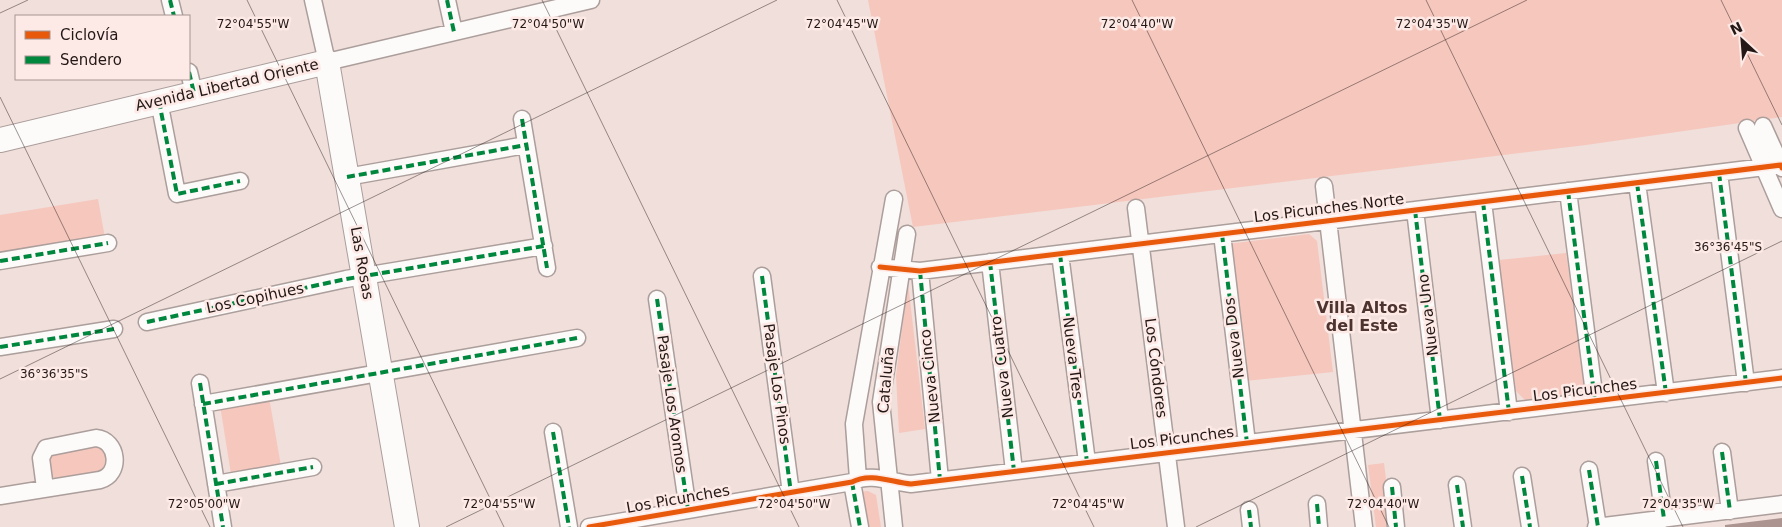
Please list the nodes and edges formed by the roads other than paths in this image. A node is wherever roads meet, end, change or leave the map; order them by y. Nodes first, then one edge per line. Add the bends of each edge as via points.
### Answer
1 (170, 0) edge
2 (313, 0) edge
3 (447, 0) edge
4 (591, 0) edge
5 (174, 15) edge
6 (454, 32) junction
7 (327, 62) junction
8 (192, 82) edge
9 (159, 101) junction
10 (522, 119) dead end
11 (0, 140) edge
12 (526, 145) junction
13 (1781, 167) edge
14 (1764, 168) junction
15 (1719, 173) junction
16 (347, 177) junction
17 (240, 181) dead end
18 (1637, 183) junction
19 (1324, 186) dead end
20 (1568, 192) junction
21 (894, 199) dead end
22 (1483, 202) junction
23 (1136, 208) dead end
24 (1782, 209) edge
25 (1415, 210) junction
26 (1329, 221) junction
27 (907, 234) dead end
28 (1222, 234) junction
29 (108, 243) dead end
30 (1141, 244) junction
31 (544, 246) junction
32 (1060, 254) junction
33 (0, 261) edge
34 (990, 262) junction
35 (880, 267) junction
36 (547, 268) dead end
37 (900, 270) junction
38 (920, 271) junction
39 (364, 276) junction
40 (762, 276) dead end
41 (657, 298) dead end
42 (147, 322) dead end
43 (114, 329) dead end
44 (578, 338) dead end
45 (0, 347) edge
46 (381, 373) junction
47 (1782, 378) edge
48 (200, 383) dead end
49 (1746, 383) junction
50 (1666, 393) junction
51 (1596, 401) junction
52 (203, 404) junction
53 (1509, 412) junction
54 (1440, 420) junction
55 (1353, 430) junction
56 (553, 432) dead end
57 (1247, 443) junction
58 (1166, 452) junction
59 (1722, 452) dead end
60 (1656, 461) dead end
61 (1087, 462) junction
62 (313, 467) dead end
63 (1589, 470) dead end
64 (1014, 471) junction
65 (1522, 476) dead end
66 (855, 480) junction
67 (888, 480) junction
68 (940, 480) junction
69 (216, 484) junction
70 (1457, 484) dead end
71 (1392, 487) dead end
72 (45, 488) junction
73 (792, 493) junction
74 (0, 496) edge
75 (1317, 504) dead end
76 (1782, 504) edge
77 (688, 510) junction
78 (1249, 510) dead end
79 (1730, 511) junction
80 (1664, 519) junction
81 (223, 527) edge
82 (407, 527) edge
83 (569, 527) edge
84 (589, 527) edge
85 (860, 527) edge
86 (894, 527) edge
87 (1176, 527) edge
88 (1251, 527) edge
89 (1320, 527) edge
90 (1364, 527) edge
91 (1396, 527) edge
92 (1463, 527) edge
93 (1530, 527) edge
94 (1597, 527) edge

1 - 5 street
2 - 7 street, Las Rosas
3 - 6 street
4 - 6 street, Avenida Libertad Oriente
6 - 7 street, Avenida Libertad Oriente
7 - 8 main road, Avenida Libertad Oriente
7 - 16 main road, Las Rosas
8 - 9 main road, Avenida Libertad Oriente
9 - 11 main road, Avenida Libertad Oriente
9 - 17 street via 177,194
10 - 12 street
12 - 16 street
12 - 31 street
13 - 14 street, Los Picunches Norte
13 - 14 street via 1755,127
14 - 15 street, Los Picunches Norte
14 - 24 street
15 - 18 street, Los Picunches Norte
15 - 49 street
16 - 39 main road, Las Rosas
18 - 20 street, Los Picunches Norte
18 - 50 street
19 - 26 street
20 - 22 street, Los Picunches Norte
20 - 51 street
21 - 35 street, Cataluña
22 - 25 street, Los Picunches Norte
22 - 53 street
23 - 30 street, Los Cóndores
25 - 26 street, Los Picunches Norte
25 - 54 street, Nueva Uno
26 - 28 street, Los Picunches Norte
26 - 55 street
27 - 37 street, Cataluña
28 - 30 street, Los Picunches Norte
28 - 57 street, Nueva Dos
29 - 33 street
30 - 32 street, Los Picunches Norte
30 - 58 street, Los Cóndores
31 - 36 street
31 - 39 street, Los Copihues
32 - 34 street, Los Picunches Norte
32 - 61 street, Nueva Tres
34 - 38 street, Los Picunches Norte
34 - 64 street, Nueva Cuatro
35 - 37 street, Los Picunches Norte
35 - 66 street, Cataluña via 854,424
37 - 38 street, Los Picunches Norte
37 - 67 street, Cataluña via 881,402
38 - 68 street, Nueva Cinco
39 - 42 street, Los Copihues
39 - 46 main road, Las Rosas
40 - 73 street, Pasaje Los Pinos
41 - 77 street, Pasaje Los Aromos
43 - 45 street
44 - 46 street
46 - 52 street
46 - 82 main road, Las Rosas
47 - 49 street, Los Picunches
48 - 52 street
49 - 50 street, Los Picunches
50 - 51 street, Los Picunches
51 - 53 street, Los Picunches
52 - 69 street
53 - 54 street, Los Picunches
54 - 55 street, Los Picunches
55 - 57 street, Los Picunches
55 - 90 street
56 - 83 street
57 - 58 street, Los Picunches
58 - 61 street, Los Picunches
58 - 87 street, Los Cóndores
59 - 79 street
60 - 80 street
61 - 64 street, Los Picunches
62 - 69 street
63 - 94 street
64 - 68 street, Los Picunches
65 - 93 street
66 - 67 street, Los Picunches via 871,477
66 - 73 street, Los Picunches
66 - 85 street, Cataluña
67 - 68 street, Los Picunches via 911,484
67 - 86 street, Cataluña
69 - 81 street
70 - 92 street
71 - 91 street
72 - 72 street via 41,458 46,448 96,438 111,445 115,464 108,477
72 - 74 street
73 - 77 street, Los Picunches
75 - 89 street
76 - 79 street
77 - 84 street, Los Picunches
78 - 88 street
79 - 80 street
80 - 94 street

